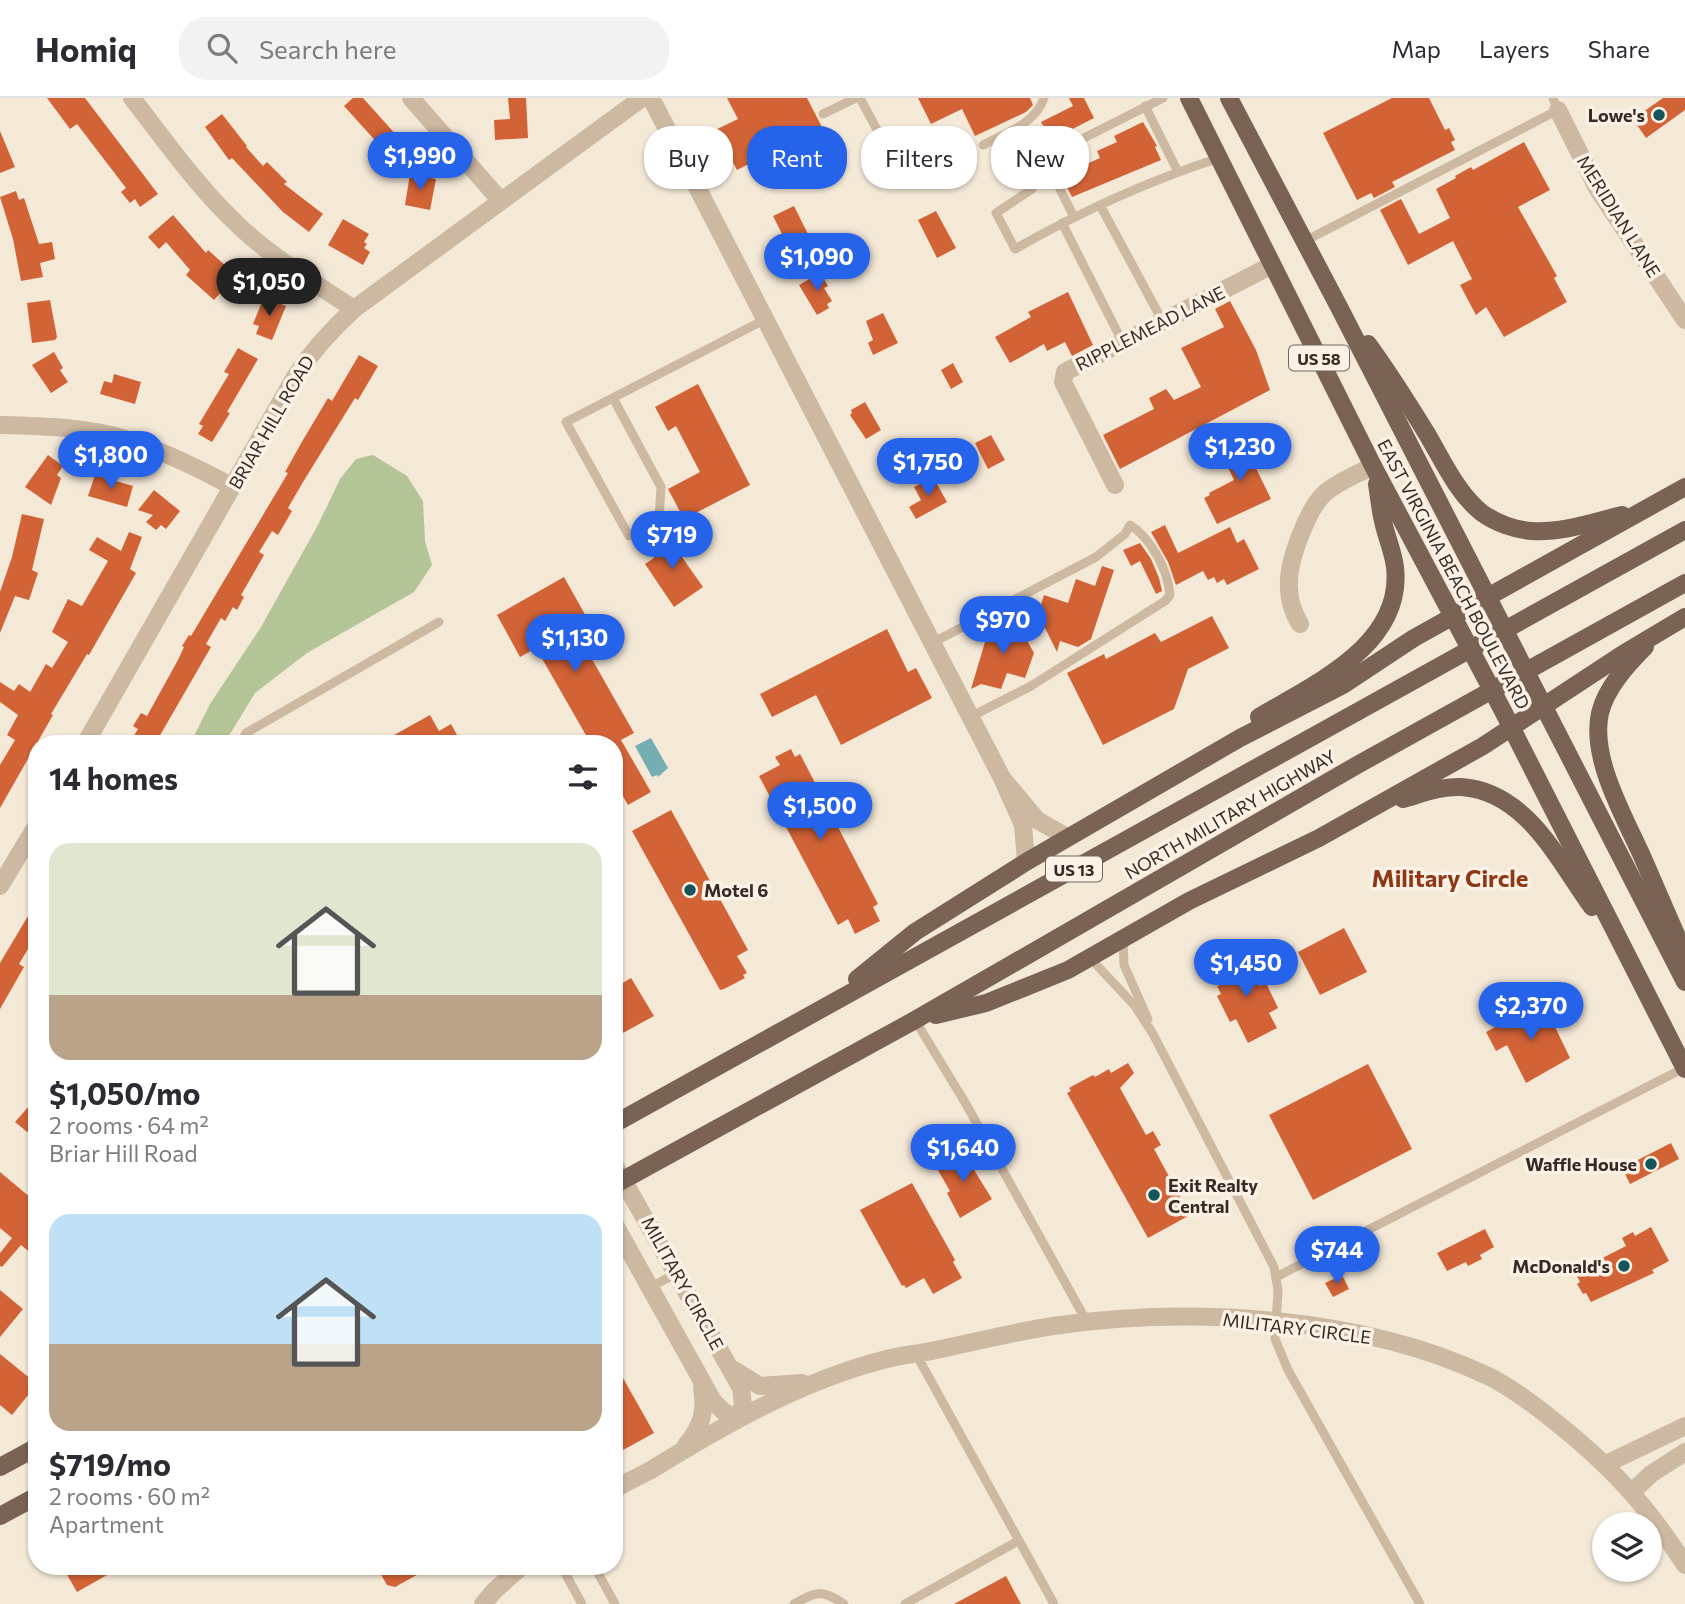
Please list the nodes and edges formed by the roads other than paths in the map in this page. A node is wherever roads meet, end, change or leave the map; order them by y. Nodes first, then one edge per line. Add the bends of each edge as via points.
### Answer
1 (132, 98) edge
2 (411, 98) edge
3 (642, 98) edge
4 (651, 98) edge
5 (858, 98) edge
6 (1044, 98) edge
7 (1163, 98) edge
8 (1189, 98) edge
9 (1229, 98) edge
10 (1555, 104) edge
11 (1145, 106) junction
12 (823, 114) dead end
13 (874, 126) edge
14 (1089, 136) edge
15 (983, 145) dead end
16 (1219, 158) junction
17 (1178, 172) junction
18 (1031, 189) edge
19 (1060, 189) edge
20 (500, 200) junction
21 (1100, 205) junction
22 (1074, 217) junction
23 (1062, 223) junction
24 (1304, 242) junction
25 (1272, 265) junction
26 (1339, 307) junction
27 (354, 309) junction
28 (766, 319) junction
29 (1685, 320) edge
30 (1163, 322) junction
31 (1123, 342) junction
32 (613, 398) junction
33 (0, 425) edge
34 (1373, 466) junction
35 (1115, 485) dead end
36 (233, 487) junction
37 (1685, 487) edge
38 (1642, 510) junction
39 (1685, 530) edge
40 (1685, 583) edge
41 (1487, 597) junction
42 (1453, 616) junction
43 (1679, 620) edge
44 (439, 622) dead end
45 (1300, 624) dead end
46 (932, 643) junction
47 (1544, 706) junction
48 (970, 717) junction
49 (1511, 728) junction
50 (90, 735) edge
51 (245, 735) edge
52 (1002, 778) junction
53 (1166, 780) junction
54 (1376, 806) junction
55 (1067, 837) junction
56 (28, 839) edge
57 (1026, 862) junction
58 (0, 886) edge
59 (1122, 940) junction
60 (1685, 955) edge
61 (1091, 958) junction
62 (1628, 960) junction
63 (1685, 982) edge
64 (816, 1012) junction
65 (915, 1020) junction
66 (1153, 1034) junction
67 (1685, 1069) edge
68 (623, 1119) edge
69 (623, 1173) edge
70 (623, 1186) edge
71 (623, 1240) edge
72 (677, 1273) junction
73 (1276, 1277) junction
74 (649, 1288) junction
75 (1088, 1323) junction
76 (1276, 1323) junction
77 (916, 1354) junction
78 (730, 1366) junction
79 (700, 1377) junction
80 (830, 1378) junction
81 (737, 1419) junction
82 (1685, 1426) edge
83 (681, 1450) junction
84 (28, 1452) edge
85 (1685, 1452) edge
86 (1605, 1464) junction
87 (0, 1467) edge
88 (623, 1485) edge
89 (1632, 1492) junction
90 (28, 1501) edge
91 (0, 1516) edge
92 (1018, 1541) junction
93 (1685, 1565) edge
94 (513, 1575) edge
95 (566, 1575) edge
96 (599, 1575) edge
97 (483, 1604) edge
98 (582, 1604) edge
99 (615, 1604) edge
100 (794, 1604) edge
101 (844, 1604) edge
102 (905, 1604) edge
103 (1054, 1604) edge
104 (1420, 1604) edge

1 - 27 street via 190,173 240,227
2 - 20 street
3 - 20 street, BRIAR HILL ROAD
4 - 28 street
5 - 12 lane
5 - 13 lane
6 - 15 lane via 1030,120
7 - 11 lane
8 - 16 main road, EAST VIRGINIA BEACH BOULEVARD / US 58
9 - 24 main road, EAST VIRGINIA BEACH BOULEVARD / US 58
10 - 24 lane
10 - 29 street, MERIDIAN LANE via 1597,188
11 - 14 lane
11 - 17 lane
16 - 17 lane
16 - 25 main road, EAST VIRGINIA BEACH BOULEVARD / US 58
17 - 21 lane
18 - 23 lane via 996,213 1015,249
19 - 22 lane
20 - 27 street, BRIAR HILL ROAD
21 - 22 lane
21 - 30 lane
22 - 23 lane
23 - 31 lane
24 - 26 main road, EAST VIRGINIA BEACH BOULEVARD / US 58
25 - 30 street, RIPPLEMEAD LANE
25 - 34 main road, EAST VIRGINIA BEACH BOULEVARD / US 58
26 - 38 main road via 1397,384 1454,480 1483,513 1501,524 1544,531
26 - 41 main road, EAST VIRGINIA BEACH BOULEVARD / US 58
27 - 36 street, BRIAR HILL ROAD via 311,353
28 - 32 lane
28 - 46 street
30 - 31 street, RIPPLEMEAD LANE
31 - 35 street, RIPPLEMEAD LANE via 1065,372 1063,382
32 - 32 lane via 566,422 629,536 659,519 661,487
33 - 36 street via 44,426 128,440
34 - 42 main road, EAST VIRGINIA BEACH BOULEVARD / US 58
34 - 45 street via 1325,493 1306,521 1288,580
34 - 53 main road via 1395,569 1390,607 1382,625 1355,656
36 - 50 street, BRIAR HILL ROAD
37 - 38 main road
38 - 41 main road
39 - 64 main road, NORTH MILITARY HIGHWAY / US 13
40 - 65 main road, NORTH MILITARY HIGHWAY
41 - 42 main road
41 - 47 main road, EAST VIRGINIA BEACH BOULEVARD / US 58
42 - 49 main road, EAST VIRGINIA BEACH BOULEVARD / US 58
42 - 53 main road via 1343,685
43 - 47 main road
43 - 60 main road via 1638,654 1615,681 1600,714 1598,732 1610,782
44 - 51 lane
46 - 48 street
46 - 48 lane via 1096,556 1130,525 1152,546 1169,587 1165,601 1041,680
47 - 49 main road
47 - 63 main road, EAST VIRGINIA BEACH BOULEVARD / US 58
48 - 52 street
49 - 54 main road
49 - 62 main road, EAST VIRGINIA BEACH BOULEVARD / US 58
52 - 55 street via 1037,820
52 - 57 street via 1023,825
53 - 55 main road
54 - 59 main road
54 - 62 main road via 1451,788 1482,790 1501,797 1545,841
55 - 57 main road
56 - 58 street
57 - 64 main road via 915,932
59 - 61 main road
59 - 66 lane via 1124,965
61 - 65 main road via 986,1003
61 - 66 lane via 1135,1006
62 - 67 main road, EAST VIRGINIA BEACH BOULEVARD / US 58
64 - 68 main road, NORTH MILITARY HIGHWAY / US 13
65 - 69 main road, NORTH MILITARY HIGHWAY
65 - 75 lane
66 - 73 lane
67 - 73 lane
70 - 72 street, MILITARY CIRCLE
71 - 74 street, MILITARY CIRCLE
72 - 74 lane
72 - 78 street, MILITARY CIRCLE
73 - 76 lane
74 - 79 street, MILITARY CIRCLE
75 - 76 street, MILITARY CIRCLE via 1196,1316
75 - 77 street, MILITARY CIRCLE
76 - 86 street, MILITARY CIRCLE via 1383,1339 1480,1372 1541,1410
76 - 104 lane via 1276,1344 1288,1370
77 - 80 street, MILITARY CIRCLE
77 - 92 lane
78 - 80 street, MILITARY CIRCLE via 760,1386
78 - 81 street, MILITARY CIRCLE via 743,1399
79 - 81 street, MILITARY CIRCLE via 713,1401
79 - 83 street, MILITARY CIRCLE via 704,1415 696,1434
80 - 81 street, MILITARY CIRCLE
81 - 83 street, MILITARY CIRCLE
82 - 86 street
83 - 88 street, MILITARY CIRCLE
84 - 87 main road
85 - 89 street
86 - 89 street, MILITARY CIRCLE
89 - 93 street, MILITARY CIRCLE
90 - 91 main road
92 - 102 lane
92 - 103 lane
94 - 97 street
95 - 98 lane
96 - 99 lane
100 - 101 lane via 817,1592

